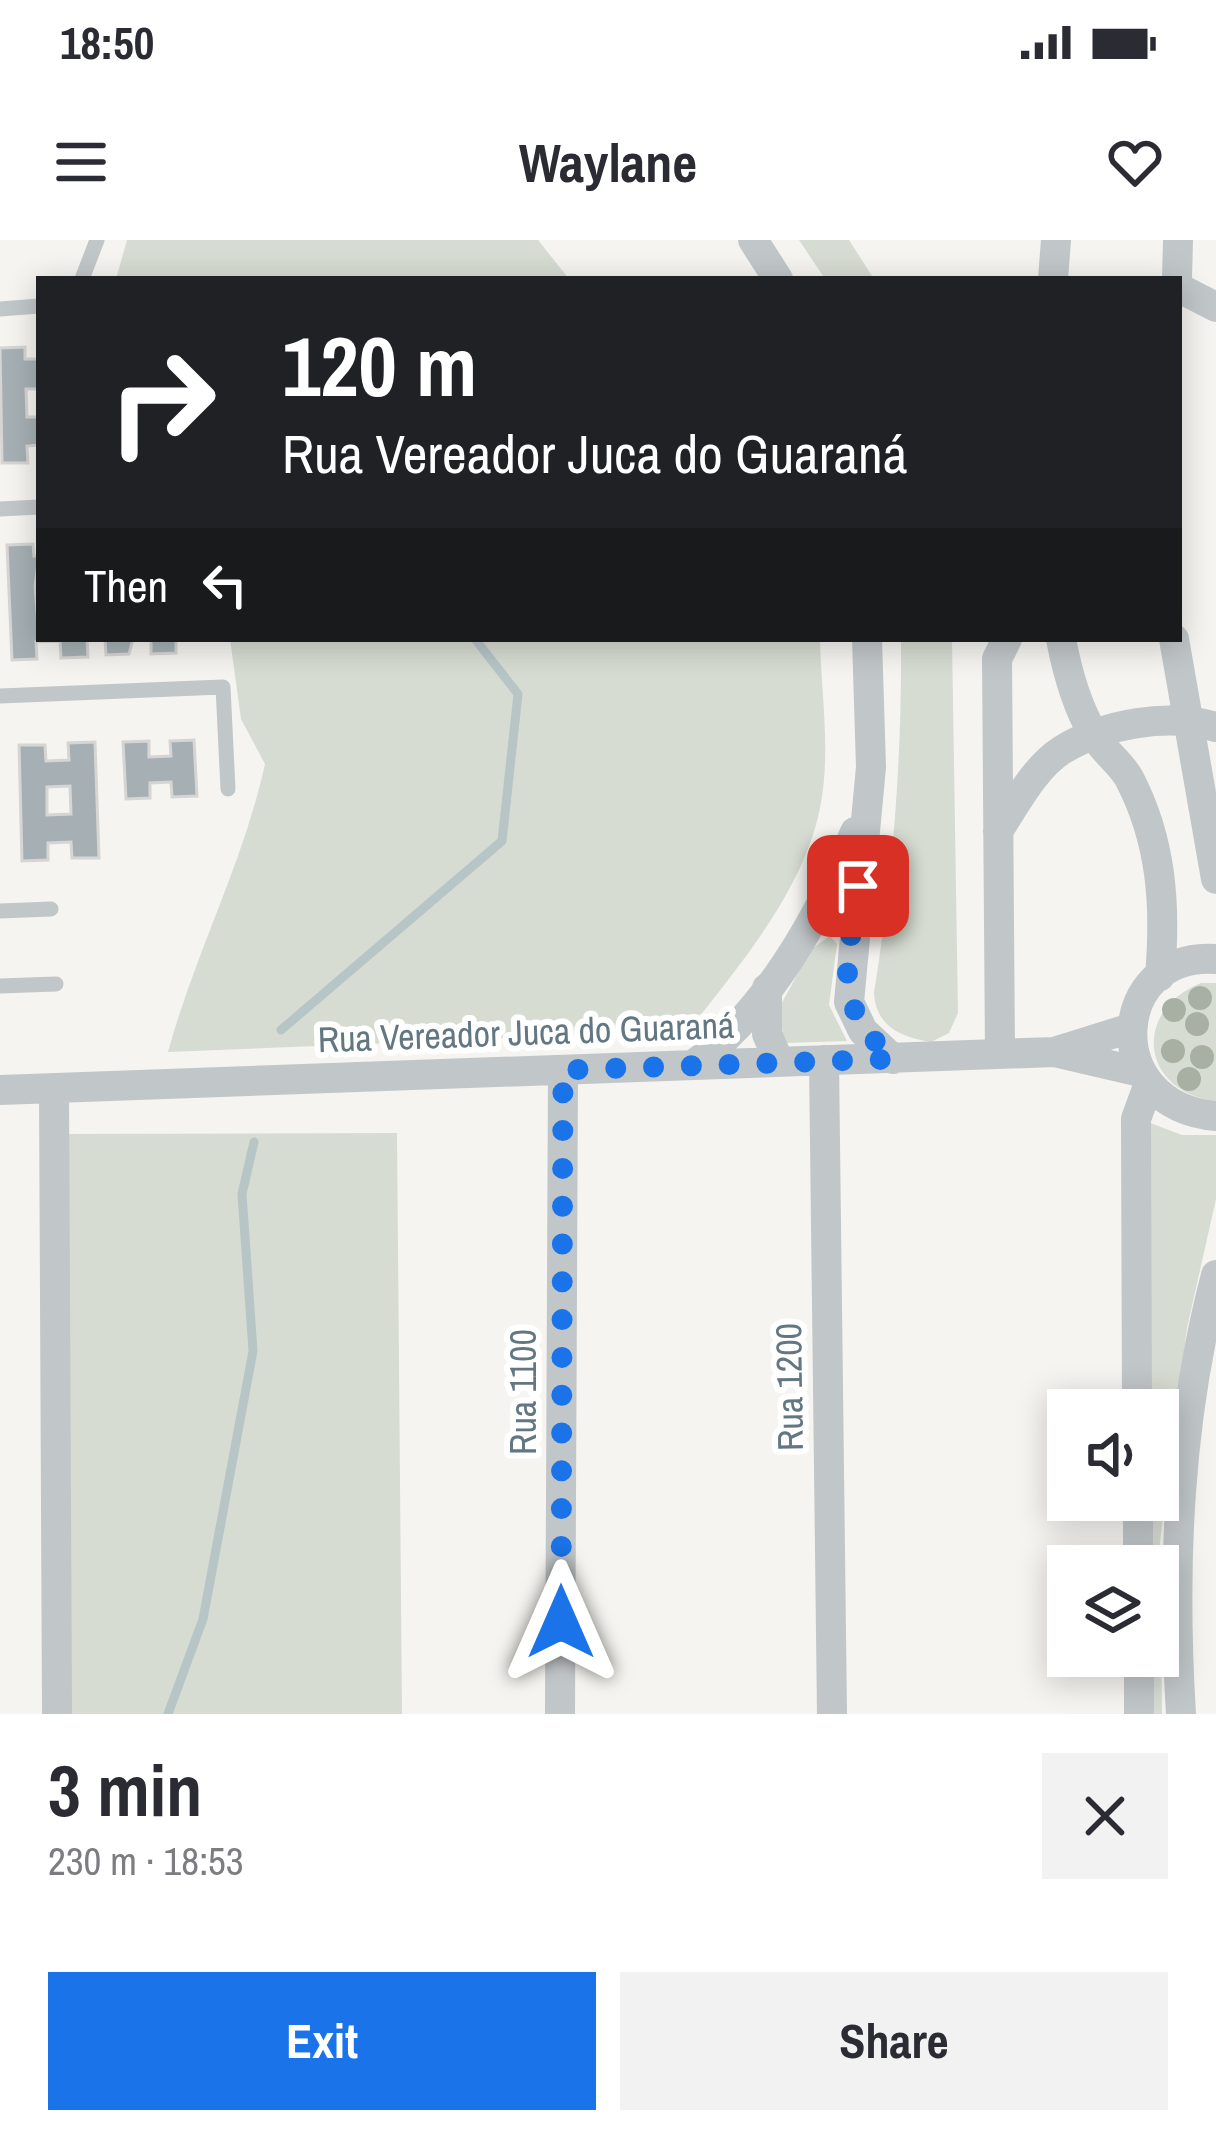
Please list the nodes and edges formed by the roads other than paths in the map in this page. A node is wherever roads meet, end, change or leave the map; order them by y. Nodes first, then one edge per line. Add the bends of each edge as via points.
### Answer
1 (97, 240) edge
2 (753, 240) edge
3 (1056, 240) edge
4 (1178, 240) edge
5 (83, 276) edge
6 (776, 276) edge
7 (1053, 276) edge
8 (1177, 276) edge
9 (1182, 290) edge
10 (36, 306) edge
11 (1216, 307) edge
12 (0, 309) edge
13 (36, 507) edge
14 (0, 508) edge
15 (867, 642) edge
16 (1006, 642) edge
17 (1062, 642) edge
18 (1174, 642) edge
19 (0, 696) edge
20 (1184, 718) junction
21 (1216, 727) edge
22 (1094, 736) junction
23 (228, 789) dead end
24 (867, 792) junction
25 (998, 831) junction
26 (1216, 879) edge
27 (51, 909) dead end
28 (0, 911) edge
29 (1216, 959) edge
30 (1160, 976) junction
31 (56, 984) dead end
32 (0, 986) edge
33 (767, 988) junction
34 (1131, 1028) junction
35 (1054, 1052) junction
36 (1000, 1054) junction
37 (893, 1059) junction
38 (824, 1060) junction
39 (779, 1062) junction
40 (693, 1065) junction
41 (563, 1070) junction
42 (1144, 1079) junction
43 (54, 1088) junction
44 (0, 1090) edge
45 (1216, 1116) edge
46 (1216, 1275) edge
47 (1138, 1389) edge
48 (1139, 1677) edge
49 (57, 1714) edge
50 (560, 1714) edge
51 (832, 1714) edge
52 (1139, 1714) edge
53 (1181, 1714) edge

1 - 5 lane
2 - 6 street
3 - 7 street
4 - 8 street
9 - 11 street
10 - 12 lane
13 - 14 lane
15 - 24 street
16 - 25 street via 997,659
17 - 22 street
18 - 20 street
19 - 23 lane via 223,687
20 - 21 street
20 - 22 street
20 - 26 street
22 - 25 street via 1060,751
22 - 30 street via 1126,773 1151,827 1166,908
24 - 33 street via 837,872
24 - 37 street via 849,1002 863,1031
25 - 36 street
27 - 28 lane
29 - 30 street via 1182,963
30 - 34 street
31 - 32 lane
33 - 39 street via 767,1034
33 - 40 street via 739,1028
34 - 35 street, Rua Vereador Juca do Guaraná
34 - 42 street
35 - 36 street, Rua Vereador Juca do Guaraná
35 - 42 street, Rua Vereador Juca do Guaraná
36 - 37 street, Rua Vereador Juca do Guaraná
37 - 38 street, Rua Vereador Juca do Guaraná
38 - 39 street, Rua Vereador Juca do Guaraná
38 - 51 street, Rua 1200
39 - 40 street, Rua Vereador Juca do Guaraná
40 - 41 street, Rua Vereador Juca do Guaraná
41 - 43 street, Rua Vereador Juca do Guaraná
41 - 50 street, Rua 1100
42 - 45 street, Rua Vereador Juca do Guaraná via 1168,1104
42 - 47 street via 1136,1119
43 - 44 street, Rua Vereador Juca do Guaraná
43 - 49 street
46 - 53 street via 1192,1385 1180,1505
48 - 52 street

